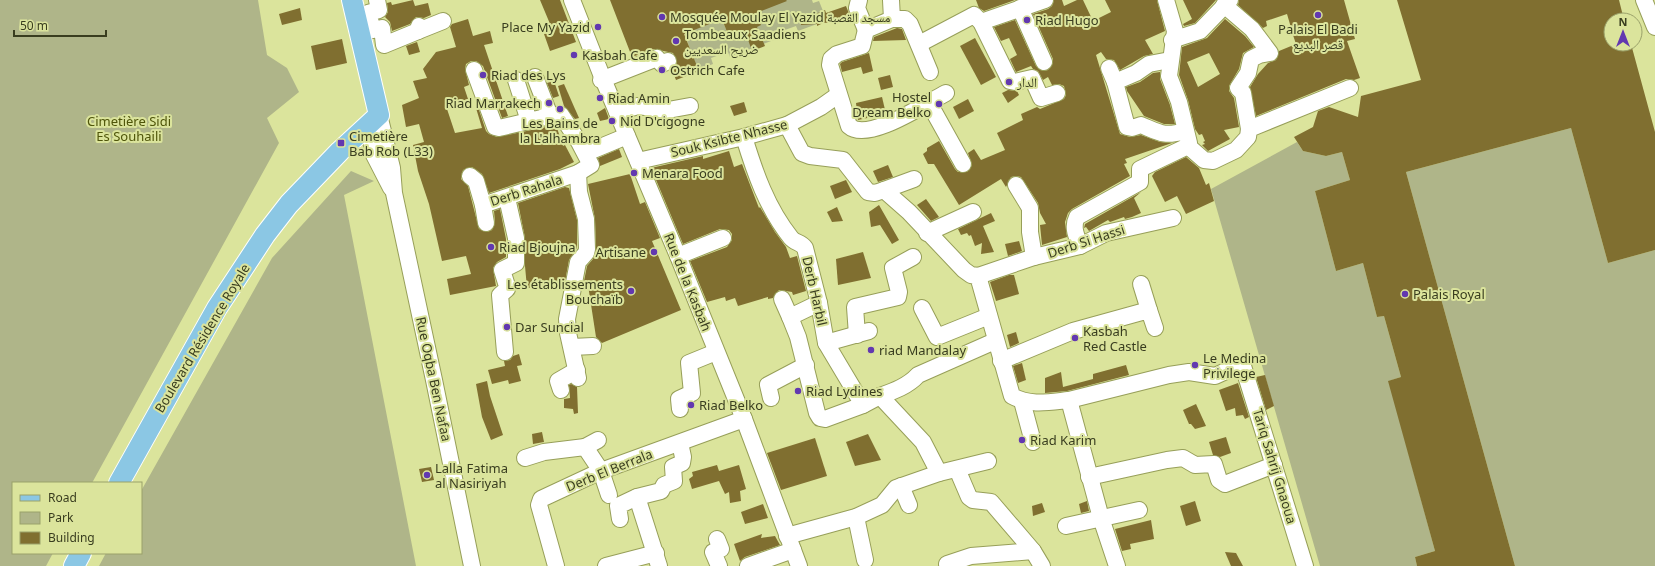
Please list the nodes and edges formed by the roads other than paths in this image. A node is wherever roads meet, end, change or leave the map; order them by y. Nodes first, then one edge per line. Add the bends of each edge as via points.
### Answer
1 (379, 0) edge
2 (572, 0) edge
3 (859, 0) edge
4 (891, 0) edge
5 (1045, 0) edge
6 (1166, 0) edge
7 (1644, 0) edge
8 (347, 3) edge
9 (1227, 3) edge
10 (1020, 8) junction
11 (898, 19) junction
12 (443, 21) dead end
13 (981, 22) junction
14 (1655, 27) edge
15 (866, 30) junction
16 (1172, 40) junction
17 (919, 44) junction
18 (1170, 60) junction
19 (668, 61) dead end
20 (1044, 62) dead end
21 (474, 70) dead end
22 (930, 72) dead end
23 (535, 76) dead end
24 (516, 80) dead end
25 (602, 80) junction
26 (1350, 88) dead end
27 (946, 93) dead end
28 (1057, 93) dead end
29 (838, 95) junction
30 (929, 103) junction
31 (690, 106) dead end
32 (617, 112) junction
33 (550, 116) junction
34 (373, 120) junction
35 (529, 121) junction
36 (787, 125) junction
37 (1249, 129) junction
38 (627, 136) junction
39 (744, 137) junction
40 (1186, 138) junction
41 (586, 153) junction
42 (638, 161) junction
43 (963, 164) dead end
44 (578, 173) junction
45 (470, 176) dead end
46 (914, 179) dead end
47 (1016, 185) dead end
48 (884, 190) junction
49 (507, 198) junction
50 (483, 205) junction
51 (973, 212) dead end
52 (1174, 218) dead end
53 (486, 223) dead end
54 (927, 233) junction
55 (724, 238) dead end
56 (1080, 246) junction
57 (678, 256) junction
58 (913, 257) dead end
59 (1034, 257) junction
60 (978, 276) junction
61 (1142, 284) dead end
62 (782, 299) dead end
63 (819, 303) junction
64 (922, 308) dead end
65 (1149, 310) junction
66 (989, 316) junction
67 (790, 317) junction
68 (1154, 328) dead end
69 (995, 341) junction
70 (826, 343) junction
71 (593, 346) dead end
72 (572, 348) junction
73 (505, 352) dead end
74 (716, 352) junction
75 (1001, 361) junction
76 (806, 365) junction
77 (561, 390) dead end
78 (880, 396) junction
79 (771, 398) dead end
80 (1069, 400) junction
81 (1022, 401) junction
82 (863, 405) junction
83 (680, 409) dead end
84 (744, 419) junction
85 (1033, 442) dead end
86 (680, 443) junction
87 (525, 458) dead end
88 (988, 461) dead end
89 (1274, 465) junction
90 (957, 469) junction
91 (601, 471) junction
92 (939, 473) junction
93 (1089, 477) junction
94 (120, 482) edge
95 (901, 486) junction
96 (609, 495) dead end
97 (637, 497) junction
98 (909, 505) dead end
99 (1139, 510) dead end
100 (856, 517) junction
101 (1101, 518) junction
102 (620, 519) dead end
103 (1066, 526) dead end
104 (787, 536) junction
105 (716, 539) dead end
106 (793, 550) junction
107 (1033, 551) junction
108 (80, 554) edge
109 (658, 560) edge
110 (865, 560) dead end
111 (947, 564) dead end
112 (74, 566) edge
113 (472, 566) edge
114 (556, 566) edge
115 (606, 566) edge
116 (719, 566) edge
117 (748, 566) edge
118 (799, 566) edge
119 (1042, 566) edge
120 (1117, 566) edge
121 (1304, 566) edge

1 - 8 street
1 - 12 street via 378,10 368,13 373,30 382,28 384,45
2 - 25 street, Rue de la Kasbah
3 - 15 street via 857,8
4 - 11 street
5 - 10 street
6 - 16 street via 1174,31
7 - 14 street
8 - 34 main road, Rue Oqba Ben Nafaa
9 - 16 street via 1200,31
9 - 37 street via 1252,29 1270,53 1251,60 1248,73 1238,88 1243,93
10 - 13 street
10 - 20 street
11 - 15 street
11 - 17 street via 910,24
13 - 17 street via 976,16 972,16
13 - 28 street via 1010,81 1032,78 1041,98
15 - 29 street via 862,46 837,54 832,59 830,65
16 - 18 street
17 - 22 street
18 - 40 street via 1169,76
18 - 40 street via 1150,64 1136,73 1112,75 1127,127 1141,125 1156,133
19 - 25 street via 662,64 657,58
21 - 35 street via 495,126 499,128
23 - 33 street
24 - 35 street
25 - 32 street, Rue de la Kasbah
26 - 37 street
27 - 30 street
29 - 30 street via 849,126 853,130 888,124
29 - 36 street, Souk Ksibte Nhasse
30 - 43 street
31 - 32 street via 668,110 638,106
32 - 38 street, Rue de la Kasbah
33 - 35 street
33 - 41 street via 561,115
34 - 94 main road, Boulevard Résidence Royale via 340,150 289,204 265,235 217,308
34 - 113 street, Rue Oqba Ben Nafaa via 374,155 394,193
36 - 39 street, Souk Ksibte Nhasse
36 - 48 street via 802,153 843,160 868,192
37 - 40 street via 1248,137 1236,150 1213,162 1204,160
38 - 41 street
38 - 42 street, Rue de la Kasbah
39 - 42 street, Souk Ksibte Nhasse
39 - 63 street, Derb Harbil via 764,194 791,238 805,248
40 - 56 street via 1140,169 1140,182 1078,217 1074,222 1074,228
41 - 44 street, Derb Rahala via 591,165
42 - 57 street, Rue de la Kasbah
44 - 49 street, Derb Rahala
44 - 72 street, Derb Rahala via 579,192 586,219 587,249 578,262 567,319
45 - 50 street, Derb Rahala via 476,181
46 - 48 street
47 - 59 street via 1030,208
48 - 54 street via 909,212
49 - 50 street, Derb Rahala
49 - 73 street via 517,247 516,262 502,270 500,289 507,289 500,295
50 - 53 street
51 - 54 street
52 - 56 street, Derb Si Hassi via 1106,233
54 - 60 street via 964,270
55 - 57 street
56 - 59 street, Derb Si Hassi
57 - 74 street, Rue de la Kasbah
58 - 70 street via 893,268 898,297 855,307 863,333
59 - 60 street, Derb Si Hassi
60 - 66 street
61 - 65 street
62 - 67 street
63 - 67 street
63 - 70 street, Derb Harbil
64 - 66 street via 937,337
65 - 68 street
65 - 75 street via 1073,331
66 - 69 street
67 - 76 street
69 - 75 street
69 - 78 street via 918,375 898,389
70 - 82 street
71 - 72 street
72 - 77 street, Derb Rahala via 577,374 558,381
74 - 83 street via 688,362 692,393 679,398
74 - 84 street, Rue de la Kasbah
75 - 81 street via 1012,396
76 - 79 street via 768,385
76 - 82 street via 820,418 825,419
78 - 82 street
78 - 92 street via 923,442
80 - 81 street via 1042,403
80 - 89 street, Tariq Sahrij Gnaoua via 1169,375 1189,372 1215,376 1237,366 1244,367
80 - 93 street
81 - 85 street
84 - 86 street, Derb El Berrala
84 - 104 street, Rue de la Kasbah
86 - 91 street, Derb El Berrala
86 - 97 street via 684,457 682,463 673,467 674,481 664,485 660,491
87 - 91 street via 591,443
88 - 90 street
89 - 93 street via 1225,484 1219,480 1214,464 1194,465 1182,458 1155,461
89 - 121 street, Tariq Sahrij Gnaoua
90 - 92 street
90 - 107 street via 969,497 973,500 991,502
91 - 96 street
91 - 114 street, Derb El Berrala via 548,495 539,502
92 - 95 street
93 - 101 street
95 - 98 street
95 - 100 street via 892,492 882,505
97 - 102 street via 618,506
97 - 109 street
99 - 101 street
100 - 104 street
100 - 110 street
101 - 103 street
101 - 120 street
104 - 106 street, Rue de la Kasbah
105 - 116 street via 720,549 713,552
106 - 117 street
106 - 118 street, Rue de la Kasbah
107 - 111 street via 971,556
107 - 119 street
108 - 112 main road
109 - 115 street

